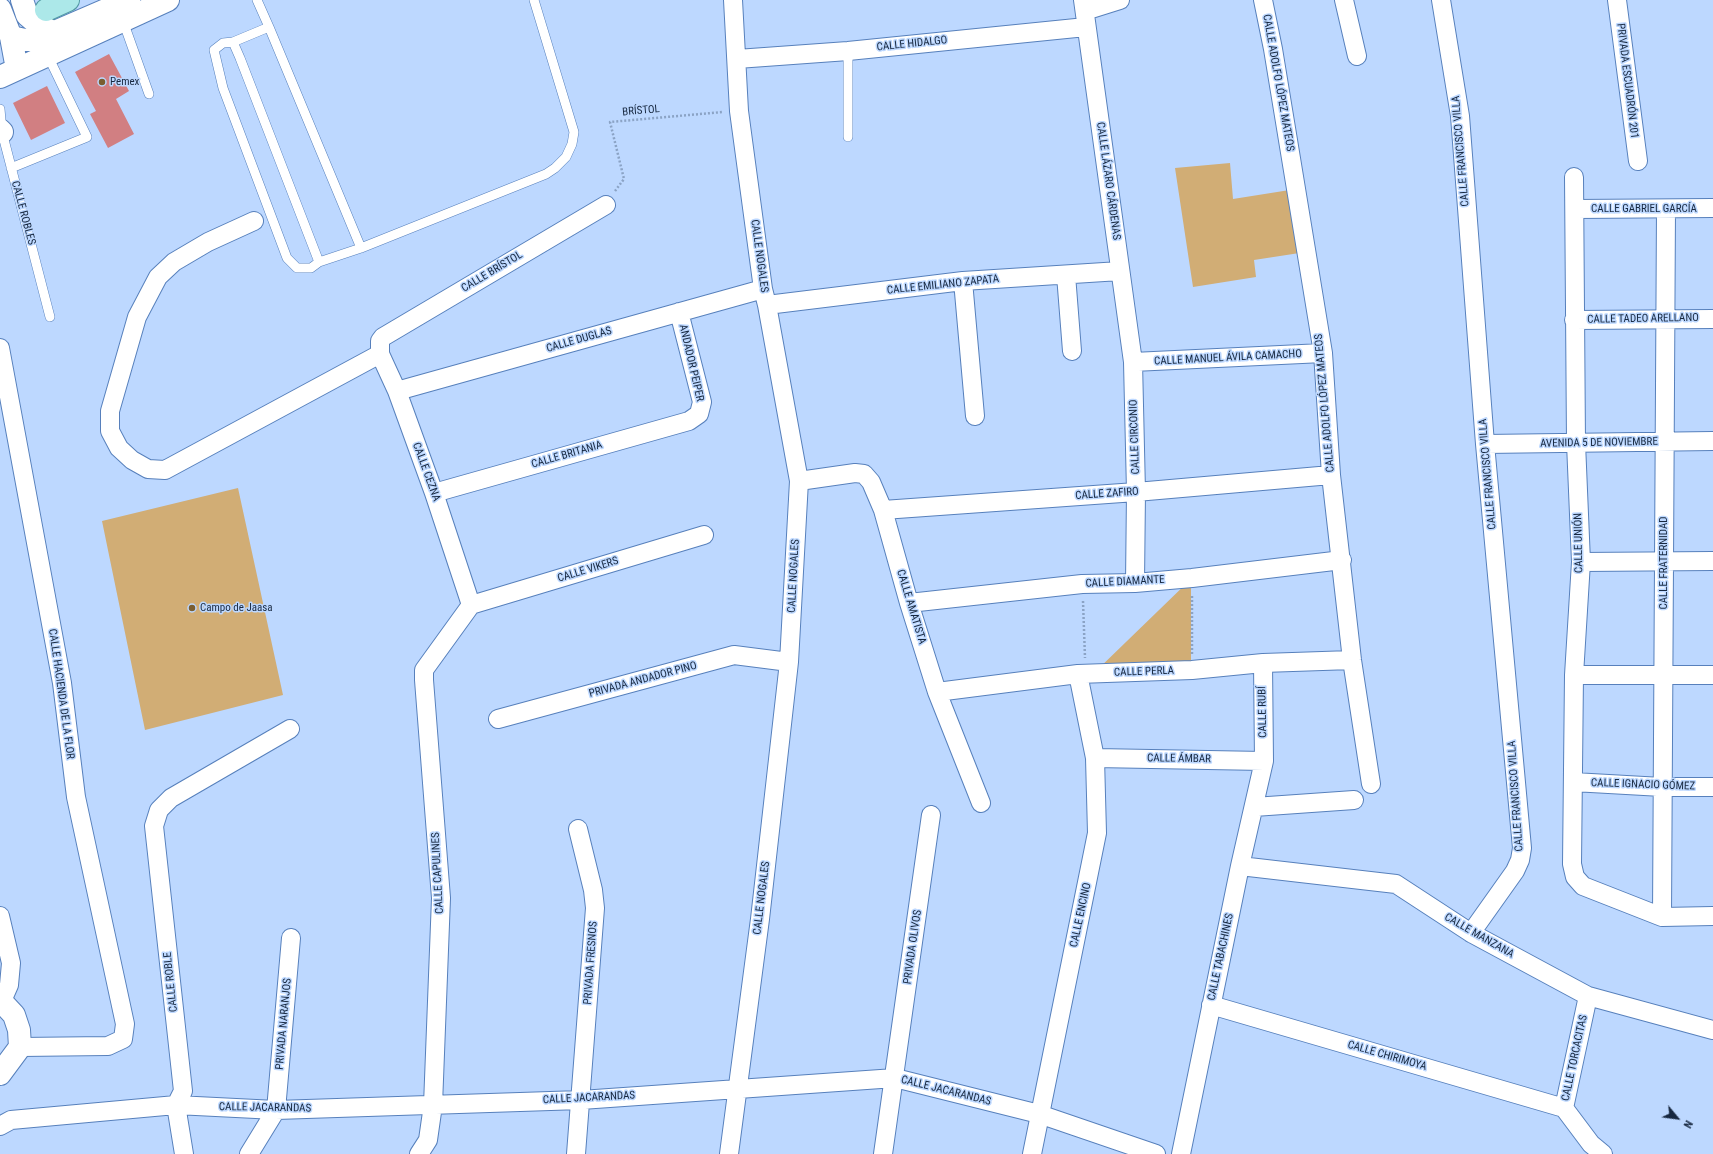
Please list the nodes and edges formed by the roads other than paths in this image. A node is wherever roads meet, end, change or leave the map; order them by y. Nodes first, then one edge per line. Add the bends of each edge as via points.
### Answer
1 (22, 0) edge
2 (68, 0) edge
3 (129, 0) edge
4 (168, 0) edge
5 (257, 0) edge
6 (534, 0) edge
7 (733, 0) edge
8 (1120, 0) edge
9 (1263, 0) edge
10 (1344, 0) edge
11 (1442, 0) edge
12 (1617, 0) edge
13 (0, 9) edge
14 (46, 10) dead end
15 (1085, 12) edge
16 (123, 21) junction
17 (269, 27) junction
18 (55, 32) junction
19 (11, 37) junction
20 (81, 41) junction
21 (232, 42) junction
22 (848, 51) junction
23 (48, 56) junction
24 (1357, 56) dead end
25 (737, 59) junction
26 (8, 73) edge
27 (149, 94) dead end
28 (0, 109) edge
29 (1, 131) edge
30 (848, 136) dead end
31 (1638, 161) dead end
32 (11, 168) junction
33 (1574, 177) dead end
34 (606, 205) road end
35 (1713, 208) edge
36 (1575, 209) junction
37 (1666, 209) junction
38 (254, 221) dead end
39 (361, 248) junction
40 (318, 262) junction
41 (1120, 271) junction
42 (1066, 274) junction
43 (963, 281) junction
44 (765, 297) junction
45 (679, 312) junction
46 (50, 317) dead end
47 (1713, 318) edge
48 (1666, 319) junction
49 (1574, 320) junction
50 (380, 347) junction
51 (0, 348) edge
52 (1072, 351) dead end
53 (1323, 353) junction
54 (1133, 362) junction
55 (397, 391) junction
56 (699, 414) joint
57 (975, 416) dead end
58 (1713, 441) edge
59 (1664, 442) junction
60 (1576, 443) junction
61 (1485, 444) junction
62 (1331, 474) junction
63 (799, 481) junction
64 (434, 492) junction
65 (1136, 492) junction
66 (884, 510) junction
67 (704, 535) dead end
68 (1342, 560) junction
69 (1713, 560) edge
70 (1580, 562) junction
71 (1665, 562) junction
72 (1135, 583) junction
73 (909, 603) junction
74 (471, 605) junction
75 (1352, 660) junction
76 (789, 662) junction
77 (1262, 663) junction
78 (1082, 674) junction
79 (1574, 675) junction
80 (1664, 675) junction
81 (1713, 675) edge
82 (937, 692) junction
83 (498, 719) dead end
84 (290, 729) dead end
85 (1095, 758) junction
86 (1264, 761) junction
87 (1574, 782) junction
88 (1370, 784) dead end
89 (1662, 787) junction
90 (1713, 787) edge
91 (1354, 800) dead end
92 (981, 803) dead end
93 (1254, 808) junction
94 (931, 815) dead end
95 (578, 829) dead end
96 (1240, 866) junction
97 (0, 916) edge
98 (1713, 916) edge
99 (1662, 917) junction
100 (1471, 933) junction
101 (292, 938) dead end
102 (1588, 996) junction
103 (1, 1000) edge
104 (1211, 1005) junction
105 (1713, 1030) edge
106 (20, 1047) junction
107 (0, 1074) edge
108 (895, 1078) junction
109 (738, 1088) junction
110 (581, 1100) junction
111 (433, 1104) junction
112 (176, 1106) junction
113 (1564, 1108) junction
114 (276, 1110) junction
115 (1040, 1114) junction
116 (4, 1119) edge
117 (184, 1154) edge
118 (249, 1154) edge
119 (419, 1154) edge
120 (576, 1154) edge
121 (729, 1154) edge
122 (883, 1154) edge
123 (1032, 1154) edge
124 (1156, 1154) edge
125 (1181, 1154) edge
126 (1602, 1154) edge

1 - 18 street via 27,15 40,26
2 - 14 main road
3 - 18 street
4 - 16 street
5 - 17 lane
6 - 39 lane via 574,132 566,157 546,174
7 - 25 street, CALLE NOGALES
8 - 15 street, CALLE HIDALGO
9 - 53 street, CALLE ADOLFO LÓPEZ MATEOS
10 - 24 street
11 - 61 street, CALLE FRANCISCO VILLA via 1460,116
12 - 31 street, PRIVADA ESCUADRÓN 201
13 - 19 street
15 - 22 street, CALLE HIDALGO
15 - 41 street, CALLE LÁZARO CÁRDENAS
16 - 20 street
16 - 27 lane
17 - 21 lane
17 - 39 lane
18 - 19 street via 36,40
18 - 20 street
19 - 26 street
20 - 23 street
21 - 40 lane
21 - 40 lane via 223,43 214,50 223,88 287,258 297,268 311,268
22 - 25 street, CALLE HIDALGO
22 - 30 lane
23 - 26 street
23 - 32 lane via 87,137
25 - 44 street, CALLE NOGALES via 738,111
28 - 29 lane, CALLE ROBLES
29 - 32 lane, CALLE ROBLES
32 - 46 lane, CALLE ROBLES
33 - 36 street, CALLE UNIÓN
34 - 50 street, CALLE BRÍSTOL via 384,337
35 - 37 street, CALLE GABRIEL GARCÍA
36 - 37 street, CALLE GABRIEL GARCÍA
36 - 49 street, CALLE UNIÓN
37 - 48 street, CALLE FRATERNIDAD
38 - 50 street, CALLE BRÍSTOL via 208,242 174,262 158,277 137,317 110,411 110,431 119,448 132,460 148,469 165,470
39 - 40 lane
41 - 42 street, CALLE EMILIANO ZAPATA
41 - 54 street, CALLE LÁZARO CÁRDENAS
42 - 43 street, CALLE EMILIANO ZAPATA
42 - 52 street
43 - 44 street, CALLE EMILIANO ZAPATA
43 - 57 street
44 - 45 street, CALLE DUGLAS
44 - 63 street, CALLE NOGALES
45 - 55 street, CALLE DUGLAS
45 - 56 street, ANDADOR PEIPER via 702,402
47 - 48 street, CALLE TADEO ARELLANO
48 - 49 street, CALLE TADEO ARELLANO
48 - 59 street, CALLE FRATERNIDAD
49 - 60 street, CALLE UNIÓN
50 - 55 street, CALLE CEZNA
51 - 106 street, CALLE HACIENDA DE LA FLOR via 62,683 76,797 125,1024 123,1038 108,1046
53 - 54 street, CALLE MANUEL ÁVILA CAMACHO
53 - 62 street, CALLE ADOLFO LÓPEZ MATEOS
54 - 65 street, CALLE CIRCONIO
55 - 64 street, CALLE CEZNA
56 - 64 street, CALLE BRITANIA via 689,421
58 - 59 street, AVENIDA 5 DE NOVIEMBRE
59 - 60 street, AVENIDA 5 DE NOVIEMBRE
59 - 71 street, CALLE FRATERNIDAD
60 - 61 street, AVENIDA 5 DE NOVIEMBRE
60 - 70 street, CALLE UNIÓN
61 - 100 street, CALLE FRANCISCO VILLA via 1522,848 1515,871
62 - 65 street, CALLE ZAFIRO
62 - 68 street, CALLE ADOLFO LÓPEZ MATEOS
63 - 66 street, CALLE AMATISTA via 864,474 871,482
63 - 76 street, CALLE NOGALES
64 - 74 street, CALLE CEZNA
65 - 66 street, CALLE ZAFIRO
65 - 72 street, CALLE CIRCONIO
66 - 73 street, CALLE AMATISTA
67 - 74 street, CALLE VIKERS
68 - 72 street, CALLE DIAMANTE
68 - 75 street, CALLE ADOLFO LÓPEZ MATEOS
69 - 71 street
70 - 71 street
70 - 79 street, CALLE UNIÓN
71 - 80 street, CALLE FRATERNIDAD
72 - 73 street, CALLE DIAMANTE via 1082,584
73 - 82 street, CALLE AMATISTA
74 - 111 street, CALLE CAPULINES via 424,670 441,898
75 - 77 street, CALLE PERLA
75 - 88 street, CALLE ADOLFO LÓPEZ MATEOS
76 - 83 street, PRIVADA ANDADOR PINO via 734,655
76 - 109 street, CALLE NOGALES
77 - 78 street, CALLE PERLA via 1192,670
77 - 86 street, CALLE RUBÍ
78 - 82 street, CALLE PERLA
78 - 85 street, CALLE ENCINO
79 - 80 street
79 - 87 street, CALLE UNIÓN
80 - 81 street
80 - 89 street, CALLE FRATERNIDAD
82 - 92 street, CALLE AMATISTA
84 - 112 street, CALLE ROBLE via 171,798 158,810 154,826 183,1091
85 - 86 street, CALLE ÁMBAR
85 - 115 street, CALLE ENCINO via 1097,833
86 - 93 street, CALLE TABACHINES
87 - 89 street, CALLE IGNACIO GÓMEZ
87 - 99 street, CALLE UNIÓN via 1572,864 1575,877 1583,886
89 - 90 street, CALLE IGNACIO GÓMEZ
89 - 99 street, CALLE FRATERNIDAD
91 - 93 street
93 - 96 street, CALLE TABACHINES
94 - 108 street, PRIVADA OLIVOS
95 - 110 street, PRIVADA FRESNOS via 595,908
96 - 100 street, CALLE MANZANA via 1396,884
96 - 104 street, CALLE TABACHINES
97 - 103 street via 11,963 9,985
98 - 99 street
100 - 102 street, CALLE MANZANA
101 - 114 street, PRIVADA NARANJOS
102 - 105 street, CALLE MANZANA
102 - 113 street, CALLE TORCACITAS
103 - 106 street via 14,1015 19,1030
104 - 113 street, CALLE CHIRIMOYA
104 - 125 street, CALLE TABACHINES
106 - 107 street
108 - 109 street, CALLE JACARANDAS
108 - 115 street, CALLE JACARANDAS
108 - 122 street, PRIVADA OLIVOS
109 - 110 street, CALLE JACARANDAS
109 - 121 street, CALLE NOGALES
110 - 111 street, CALLE JACARANDAS
110 - 120 street, PRIVADA FRESNOS
111 - 114 street, CALLE JACARANDAS
111 - 119 street, CALLE CAPULINES via 428,1140
112 - 114 street, CALLE JACARANDAS
112 - 116 street, CALLE JACARANDAS
112 - 117 street, CALLE ROBLE
113 - 126 street, CALLE TORCACITAS
114 - 118 street
115 - 123 street, CALLE ENCINO
115 - 124 street, CALLE JACARANDAS

